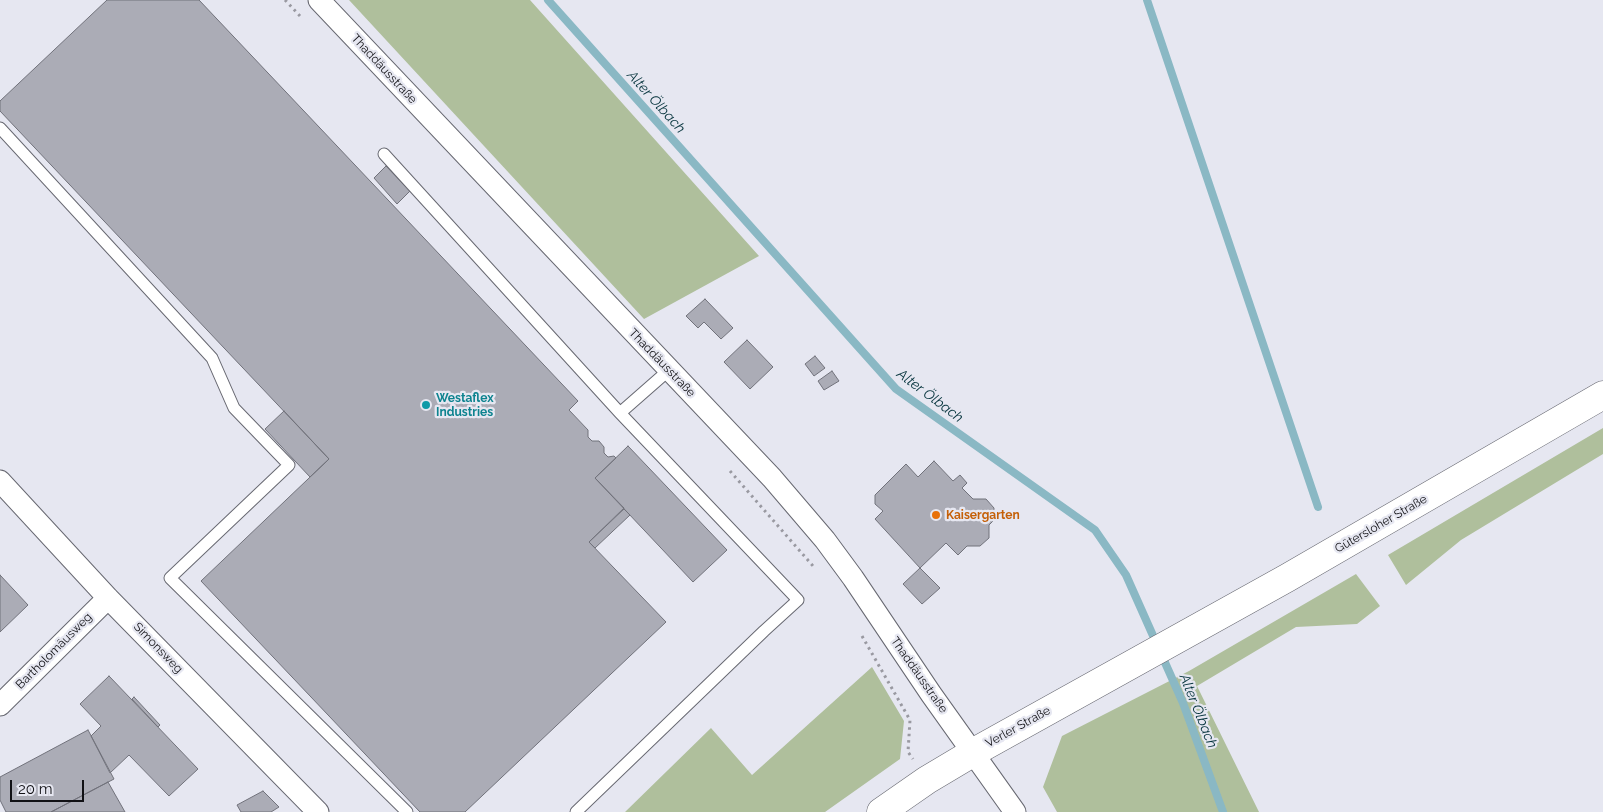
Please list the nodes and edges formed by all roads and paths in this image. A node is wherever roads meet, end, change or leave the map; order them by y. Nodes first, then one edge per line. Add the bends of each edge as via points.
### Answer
1 (285, 0) edge
2 (319, 0) edge
3 (306, 21) dead end
4 (0, 128) edge
5 (384, 154) dead end
6 (669, 370) junction
7 (1603, 395) edge
8 (620, 413) junction
9 (729, 469) dead end
10 (1, 484) edge
11 (813, 566) dead end
12 (108, 598) junction
13 (858, 629) dead end
14 (1158, 650) joint
15 (0, 705) edge
16 (974, 752) junction
17 (927, 780) junction
18 (318, 812) edge
19 (407, 812) edge
20 (576, 812) edge
21 (881, 812) edge
22 (1015, 812) edge

1 - 3 path
2 - 6 street, Thaddäusstraße
4 - 19 lane via 212,358 234,408 289,465 170,578
5 - 8 lane
6 - 8 lane
6 - 16 street, Thaddäusstraße via 772,478 825,540
7 - 14 main road, Gütersloher Straße
8 - 20 lane via 798,600
9 - 11 path
10 - 12 street, Simonsweg
12 - 15 street, Bartholomäusweg
12 - 18 street, Simonsweg
13 - 17 path via 910,720 908,752
14 - 16 main road, Verler Straße
16 - 17 main road, Verler Straße
16 - 22 street, Thaddäusstraße
17 - 21 main road, Verler Straße

